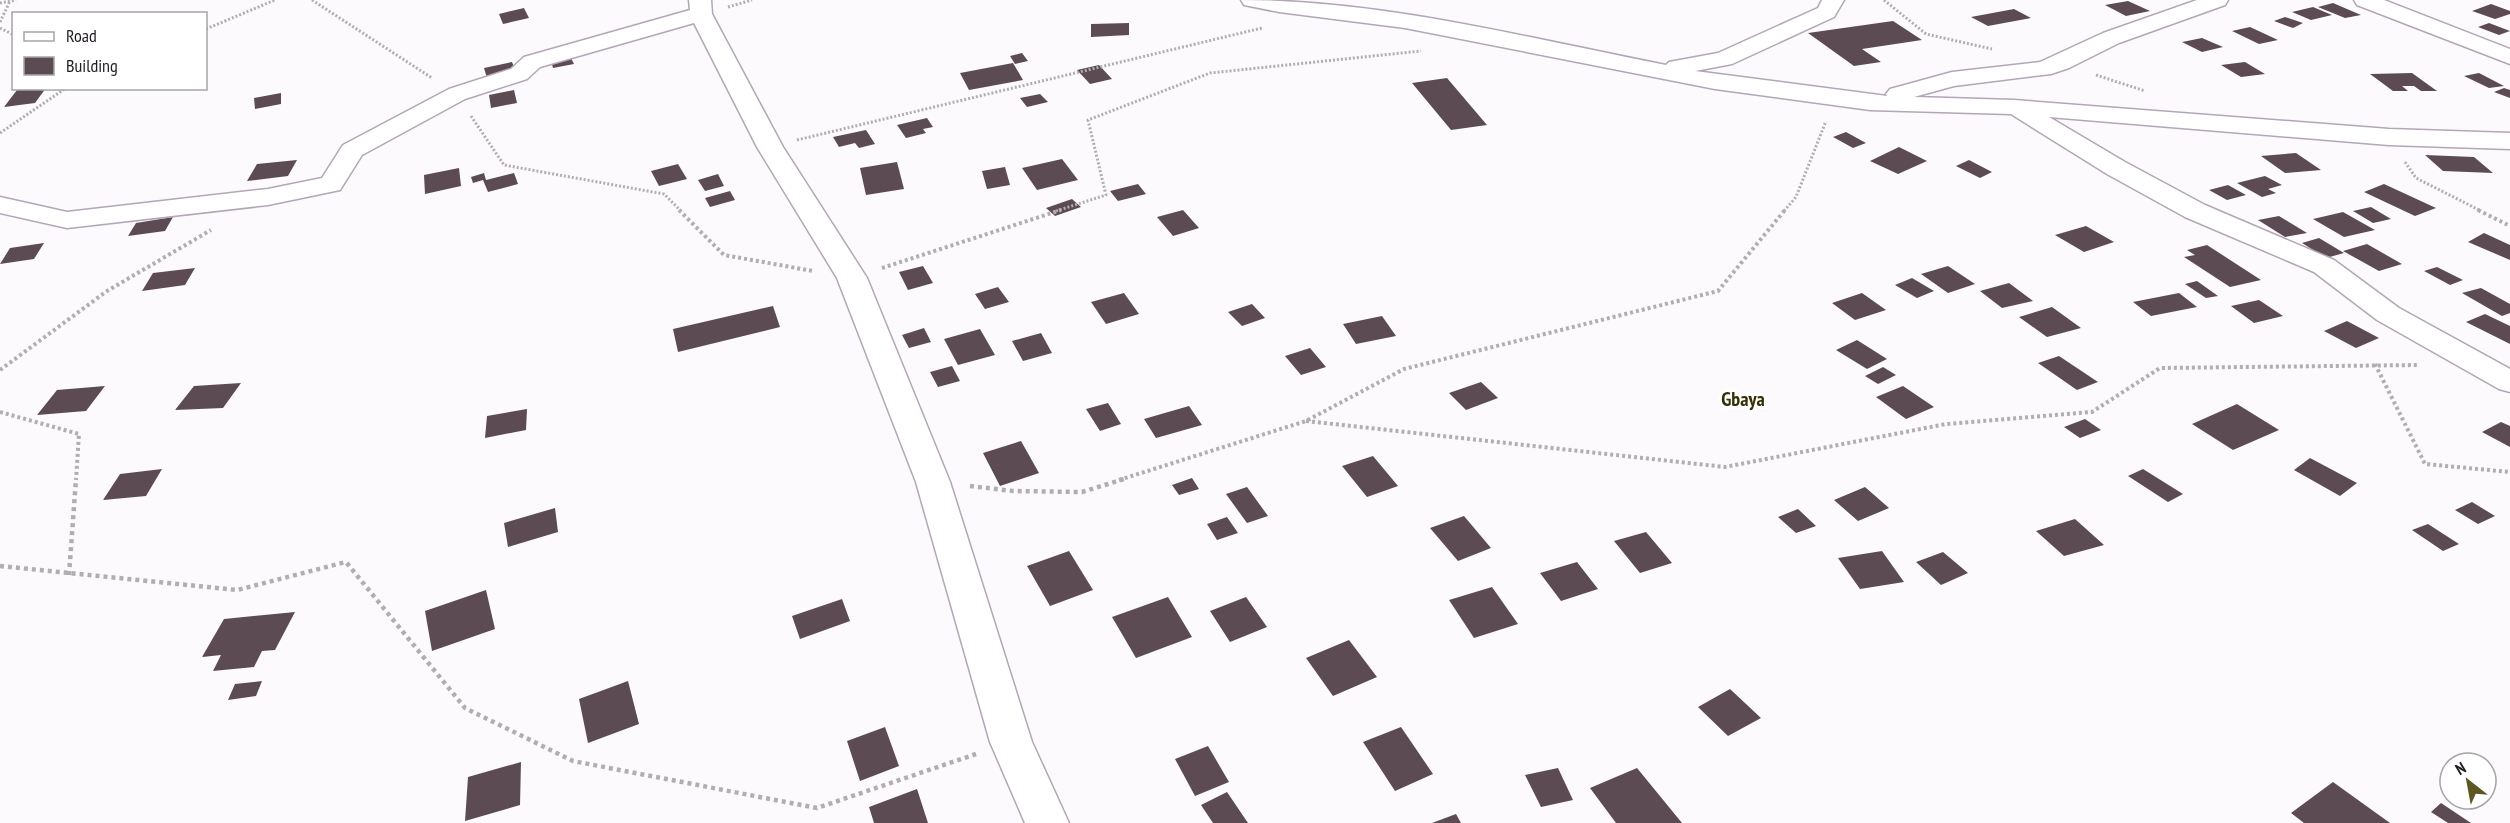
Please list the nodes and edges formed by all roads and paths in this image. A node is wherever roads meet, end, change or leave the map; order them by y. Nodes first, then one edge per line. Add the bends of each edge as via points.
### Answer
1 (16, 0) edge
2 (275, 0) edge
3 (312, 0) edge
4 (1252, 0) edge
5 (1833, 0) edge
6 (2217, 0) edge
7 (2365, 0) edge
8 (10, 1) edge
9 (0, 3) edge
10 (701, 7) edge
11 (0, 22) edge
12 (1264, 27) dead end
13 (207, 29) edge
14 (1427, 50) dead end
15 (2510, 57) edge
16 (1664, 70) junction
17 (63, 90) edge
18 (457, 94) junction
19 (1870, 103) junction
20 (2014, 107) junction
21 (0, 133) edge
22 (2389, 137) junction
23 (2510, 141) edge
24 (770, 147) junction
25 (0, 205) edge
26 (218, 226) dead end
27 (2510, 226) edge
28 (852, 278) junction
29 (2375, 364) junction
30 (2430, 365) dead end
31 (0, 370) edge
32 (2510, 382) edge
33 (0, 412) edge
34 (1306, 421) junction
35 (2510, 472) edge
36 (933, 482) junction
37 (0, 566) edge
38 (69, 574) junction
39 (1011, 742) junction
40 (1047, 823) edge

1 - 8 path
2 - 13 path
3 - 18 path
4 - 16 street via 1405,21
5 - 16 street via 1826,12 1724,59
6 - 19 street via 2111,38 2043,69 1953,79
7 - 15 street
8 - 9 path
8 - 11 path
10 - 18 street via 532,62 519,74
10 - 24 street
12 - 24 path
14 - 28 path via 1210,73 1088,120 1106,195
16 - 19 street
17 - 21 path
18 - 25 street via 352,150 331,184 268,197 67,220
18 - 28 path via 504,165 664,195 724,255
19 - 20 street
19 - 34 path via 1828,118 1796,197 1718,291 1404,369
20 - 22 street
20 - 32 street via 2195,211 2324,266 2388,314
22 - 23 street
22 - 27 path via 2416,178
24 - 28 street
26 - 31 path via 107,291
28 - 36 street
29 - 30 path
29 - 34 path via 2160,368 2092,412 1946,424 1725,467
29 - 35 path via 2425,464
33 - 38 path via 79,434
34 - 36 path via 1082,492 1013,491
36 - 39 street
37 - 38 path
38 - 39 path via 237,590 346,562 465,708 573,761 817,808
39 - 40 street

